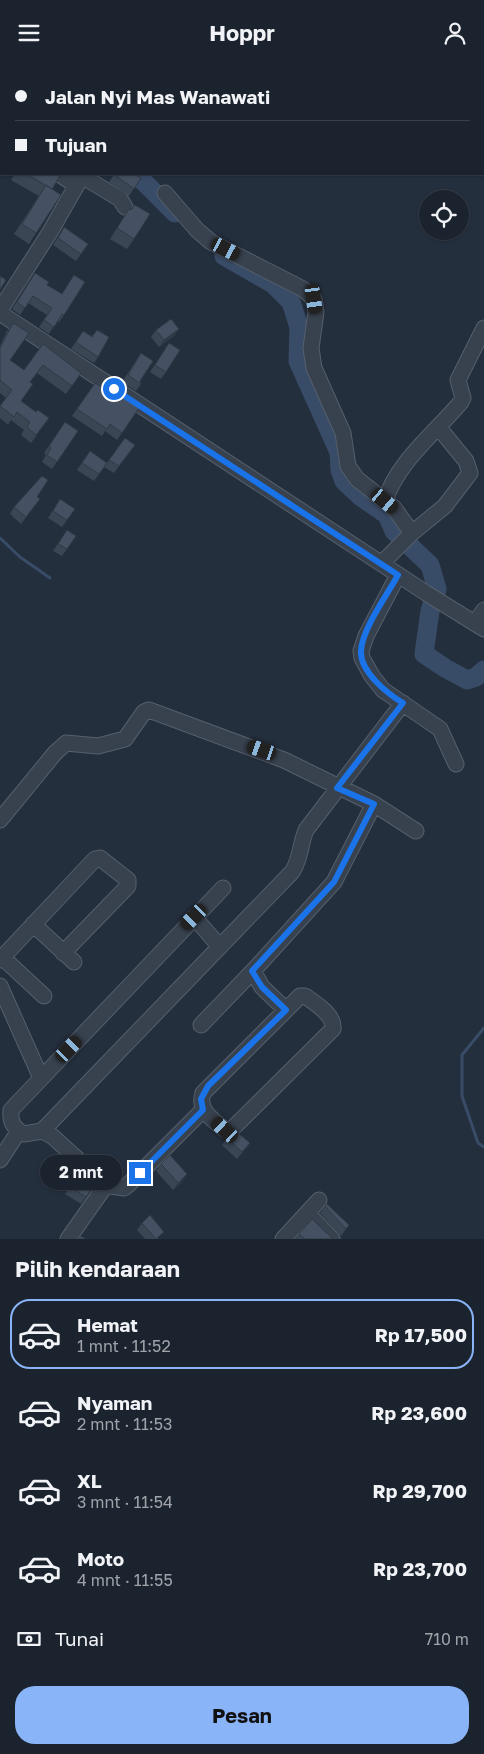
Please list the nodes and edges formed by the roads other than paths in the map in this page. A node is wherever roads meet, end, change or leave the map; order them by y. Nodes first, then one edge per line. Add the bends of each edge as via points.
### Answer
1 (64, 175) edge
2 (81, 178) edge
3 (165, 193) dead end
4 (125, 207) dead end
5 (0, 311) edge
6 (484, 328) edge
7 (439, 428) junction
8 (385, 501) junction
9 (407, 538) junction
10 (382, 563) junction
11 (398, 575) junction
12 (484, 610) edge
13 (480, 626) edge
14 (393, 697) junction
15 (456, 764) dead end
16 (337, 788) junction
17 (374, 804) junction
18 (0, 821) edge
19 (416, 831) dead end
20 (223, 887) dead end
21 (194, 917) junction
22 (33, 925) junction
23 (220, 947) junction
24 (1, 959) edge
25 (252, 971) junction
26 (0, 986) edge
27 (44, 996) dead end
28 (286, 1010) junction
29 (5, 1014) edge
30 (201, 1025) dead end
31 (41, 1078) junction
32 (203, 1110) junction
33 (19, 1131) junction
34 (42, 1131) junction
35 (0, 1160) edge
36 (106, 1185) junction
37 (319, 1200) dead end
38 (307, 1213) junction
39 (68, 1239) edge
40 (283, 1239) edge
41 (332, 1239) edge

1 - 2 street
2 - 4 street via 120,199
2 - 5 street
3 - 8 street via 211,242 303,289 314,299 316,312 310,348 314,368 343,433 348,466 357,479
5 - 10 street
6 - 7 street via 458,380 463,398
7 - 8 street via 399,470
7 - 9 street via 466,461 470,473 446,506
8 - 9 street via 400,516
9 - 10 street
10 - 11 street
11 - 13 street
11 - 14 street via 374,618 361,651 364,662
12 - 13 street
14 - 15 street via 440,729
14 - 16 street
16 - 17 street
16 - 18 street via 262,750 149,710 144,712 125,739 98,746 66,743
16 - 23 street via 306,830 299,861 292,872
17 - 19 street
17 - 25 street via 334,882
20 - 21 street
21 - 23 street
21 - 31 street
22 - 22 street via 68,958 128,886 128,880 101,859 95,859
22 - 24 street
23 - 34 street
24 - 27 street
25 - 28 street via 262,987
25 - 30 street
26 - 29 street
28 - 32 street via 208,1086 201,1099
28 - 32 street via 304,996 330,1017 333,1029 231,1130 225,1130
29 - 31 street
31 - 33 street via 11,1110 13,1126
32 - 36 street via 128,1185 124,1188
33 - 34 street
33 - 35 street
34 - 36 street via 52,1136
36 - 39 street
37 - 38 street
38 - 40 street
38 - 41 street

